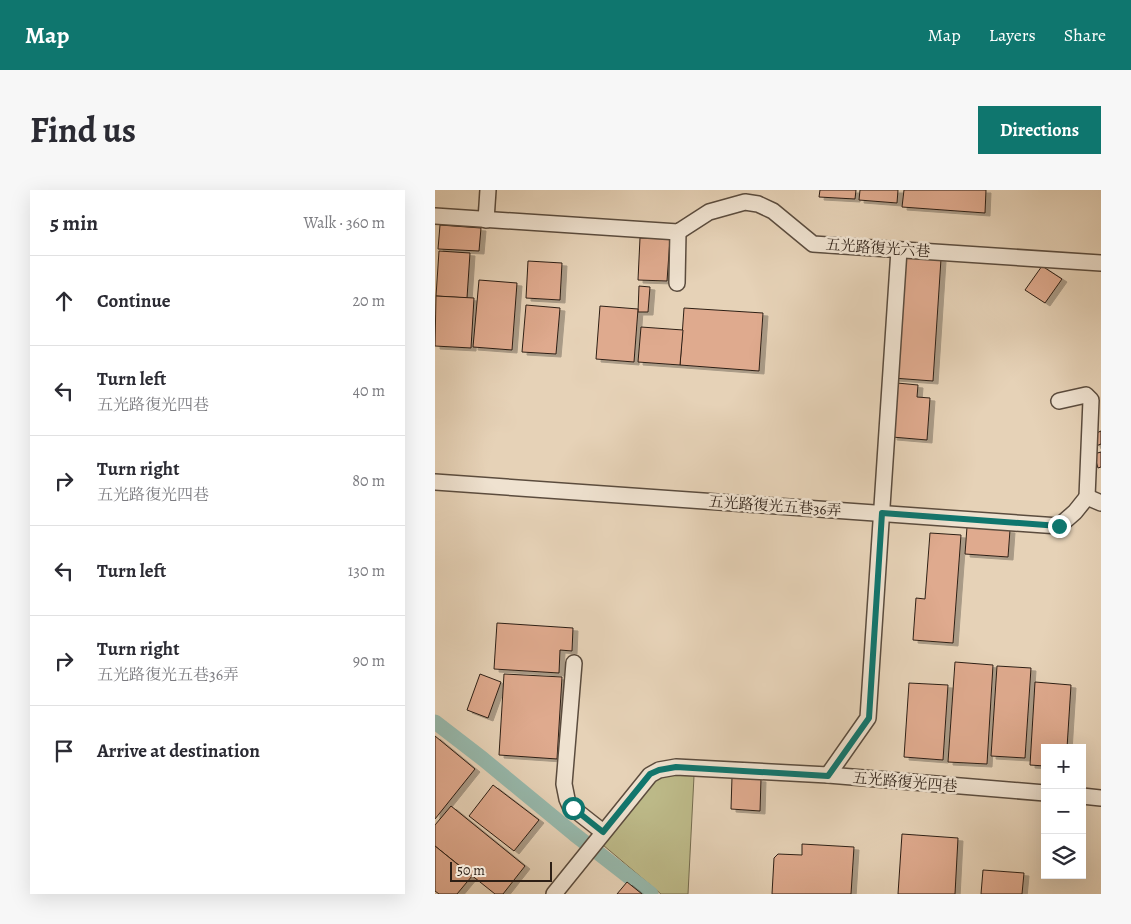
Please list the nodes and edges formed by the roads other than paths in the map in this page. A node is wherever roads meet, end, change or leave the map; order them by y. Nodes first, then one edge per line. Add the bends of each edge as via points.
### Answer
1 (488, 190) edge
2 (435, 216) edge
3 (486, 220) junction
4 (678, 232) junction
5 (899, 250) junction
6 (1101, 262) edge
7 (677, 283) dead end
8 (1059, 402) dead end
9 (435, 482) edge
10 (1094, 500) edge
11 (882, 513) junction
12 (573, 663) dead end
13 (828, 776) junction
14 (1041, 793) edge
15 (1086, 796) edge
16 (1101, 798) edge
17 (600, 836) junction
18 (554, 894) edge

1 - 3 lane
2 - 3 lane
3 - 4 lane
4 - 5 lane, 五光路復光六巷 via 709,212 745,202 773,211 813,244
4 - 7 lane
5 - 6 lane, 五光路復光六巷
5 - 11 lane
8 - 10 lane via 1086,395 1091,400
9 - 11 lane, 五光路復光五巷36弄
10 - 11 lane, 五光路復光五巷36弄 via 1059,526
11 - 13 lane via 869,718
12 - 17 lane via 565,792 570,806
13 - 14 lane, 五光路復光四巷
13 - 17 lane, 五光路復光四巷 via 676,767 659,770 650,774
15 - 16 lane
17 - 18 lane, 五光路復光四巷

